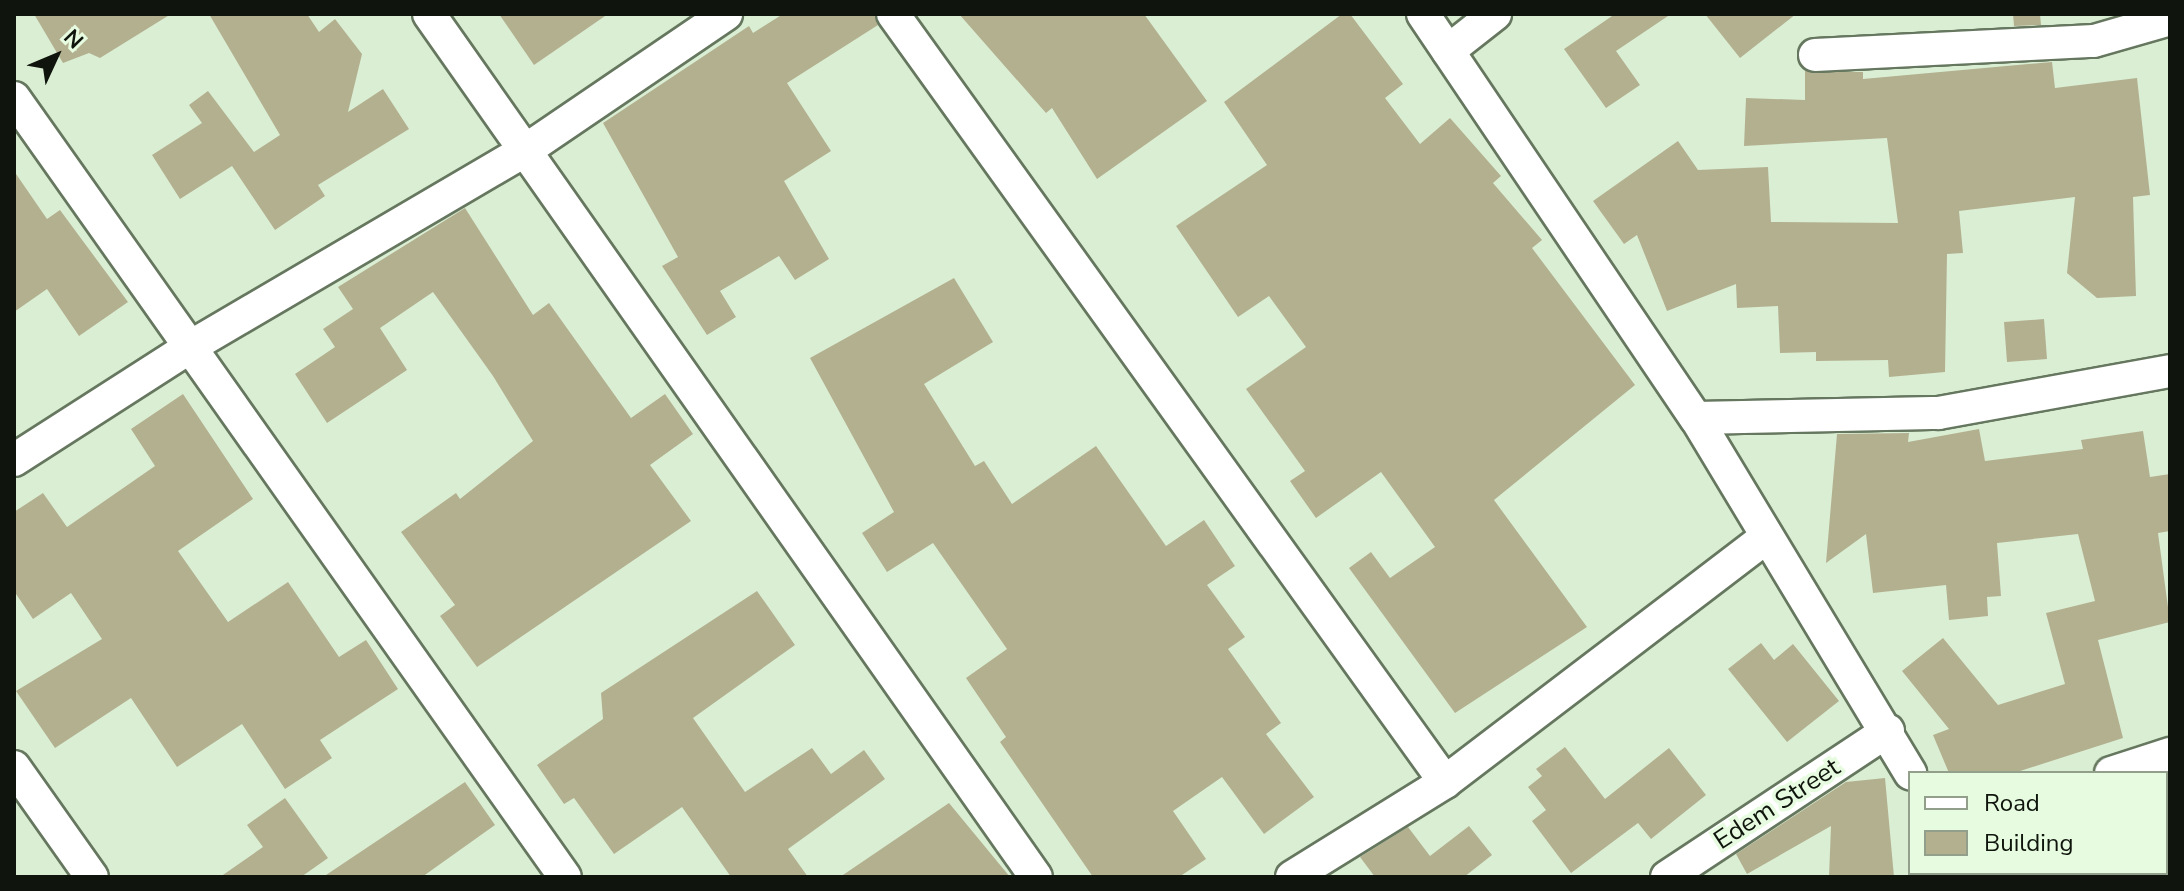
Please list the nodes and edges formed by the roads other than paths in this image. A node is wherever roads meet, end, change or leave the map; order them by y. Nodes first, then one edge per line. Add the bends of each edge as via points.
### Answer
1 (429, 14) edge
2 (726, 14) edge
3 (893, 14) edge
4 (1423, 14) edge
5 (1495, 14) edge
6 (2170, 19) edge
7 (1448, 51) junction
8 (1815, 55) dead end
9 (14, 98) edge
10 (526, 150) junction
11 (190, 347) junction
12 (2170, 371) edge
13 (1696, 418) junction
14 (14, 460) edge
15 (1767, 537) junction
16 (1888, 731) junction
17 (2170, 754) edge
18 (15, 769) edge
19 (1909, 771) edge
20 (2117, 771) edge
21 (1445, 782) junction
22 (92, 877) edge
23 (565, 877) edge
24 (1036, 877) edge
25 (1292, 877) edge
26 (1667, 877) edge

1 - 10 street
2 - 10 street
3 - 21 street
4 - 7 street
5 - 7 street
6 - 8 street via 2094,41
7 - 13 street
9 - 11 street
10 - 11 street
10 - 24 street
11 - 14 street
11 - 23 street
12 - 13 street via 1939,413
13 - 15 street
15 - 16 street
15 - 21 street
16 - 19 street
16 - 26 street, Edem Street
17 - 20 street
18 - 22 street
21 - 25 street

